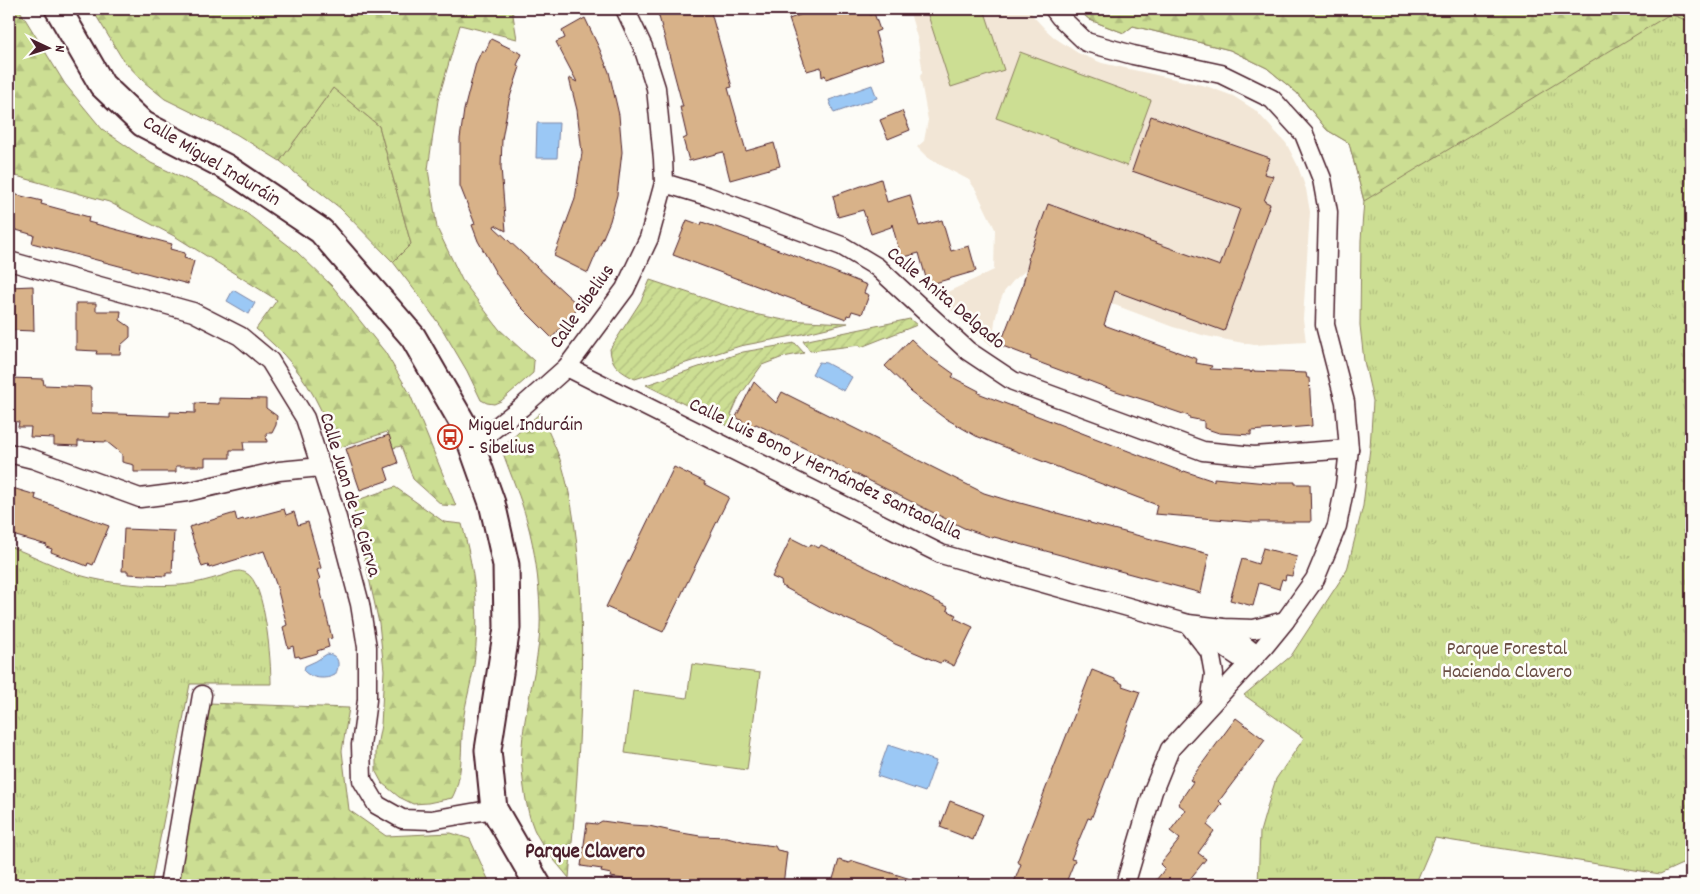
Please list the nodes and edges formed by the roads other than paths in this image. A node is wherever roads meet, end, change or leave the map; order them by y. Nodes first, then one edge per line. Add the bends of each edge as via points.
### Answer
1 (58, 9) edge
2 (625, 9) edge
3 (1054, 9) edge
4 (664, 182) junction
5 (9, 261) edge
6 (567, 367) junction
7 (472, 446) junction
8 (1349, 449) junction
9 (9, 452) edge
10 (321, 467) junction
11 (1286, 621) junction
12 (1188, 624) junction
13 (1223, 628) junction
14 (1252, 659) junction
15 (202, 695) dead end
16 (1210, 704) junction
17 (494, 809) junction
18 (168, 885) edge
19 (538, 885) edge
20 (1125, 885) edge

1 - 7 street, Calle Miguel Induráin via 102,85 143,124 226,168 321,231 414,337 465,427
2 - 4 street, Calle Sibelius via 643,47 656,88
3 - 8 street via 1086,42 1133,56 1221,74 1272,99 1304,134 1322,179 1328,212 1325,325 1345,402
4 - 6 street, Calle Sibelius via 649,238 625,289
4 - 8 street, Calle Anita Delgado via 842,246 877,267 968,351 1013,381 1203,450 1254,456
5 - 10 street, Calle Juan de la Cierva via 194,312 240,336 270,361 306,418
6 - 7 street, Calle Sibelius
6 - 12 street, Calle Luis Bono y Hernández Santaolalla via 941,554
7 - 17 street, Calle Miguel Induráin via 492,503 506,565 507,628 488,750
8 - 11 street via 1337,526 1315,579
9 - 10 street via 140,498 187,492 279,470
10 - 17 street, Calle Juan de la Cierva via 360,604 367,647 367,700 360,745 362,780 377,805 402,819 431,820
11 - 13 street, Calle Luis Bono y Hernández Santaolalla via 1254,629
11 - 14 street
12 - 13 street, Calle Luis Bono y Hernández Santaolalla
12 - 14 street, Calle Luis Bono y Hernández Santaolalla
12 - 16 street via 1210,652 1214,674
13 - 14 street
14 - 16 street
15 - 18 street
16 - 20 street via 1170,749 1153,791
17 - 19 street, Calle Miguel Induráin

